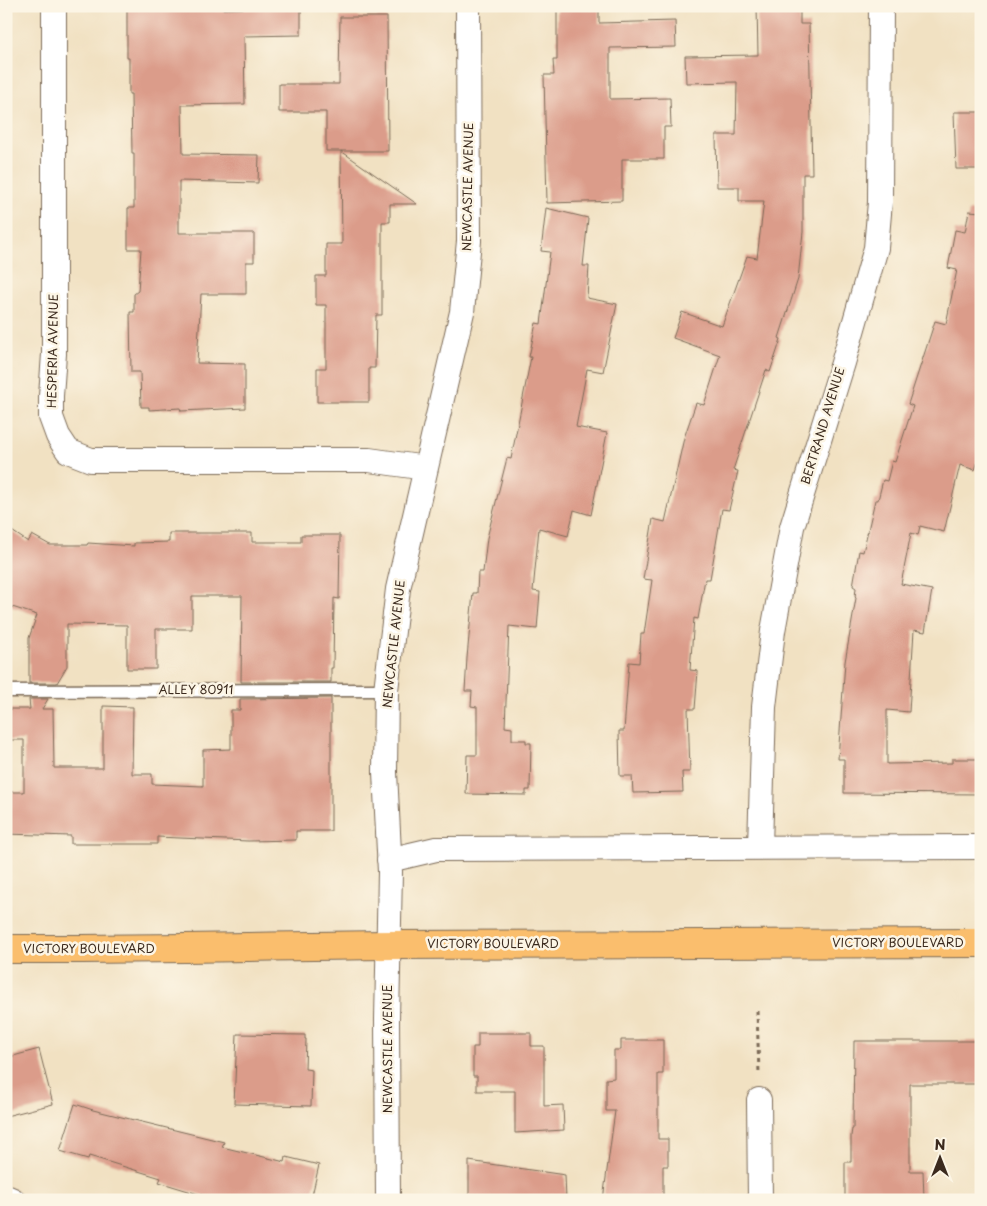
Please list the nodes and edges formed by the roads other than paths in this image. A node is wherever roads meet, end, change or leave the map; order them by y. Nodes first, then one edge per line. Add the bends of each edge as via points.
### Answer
1 (54, 6) edge
2 (468, 6) edge
3 (881, 6) edge
4 (426, 468) junction
5 (6, 690) edge
6 (386, 690) junction
7 (760, 847) junction
8 (981, 847) edge
9 (390, 860) junction
10 (981, 944) edge
11 (389, 945) junction
12 (6, 950) edge
13 (759, 1100) road end
14 (6, 1197) edge
15 (13, 1200) edge
16 (388, 1200) edge
17 (760, 1200) edge

1 - 4 street, HESPERIA AVENUE via 54,354 51,417 68,451 91,460 369,460
2 - 4 street, NEWCASTLE AVENUE via 469,240 462,312
3 - 7 street, BERTRAND AVENUE via 880,202 876,248 792,527 773,631 764,707
4 - 6 street, NEWCASTLE AVENUE via 398,589
5 - 6 lane, ALLEY 80911
6 - 9 street, NEWCASTLE AVENUE via 385,772
7 - 8 street
7 - 9 street via 436,849
9 - 11 street, NEWCASTLE AVENUE
10 - 11 main road, VICTORY BOULEVARD
11 - 12 main road, VICTORY BOULEVARD
11 - 16 street, NEWCASTLE AVENUE
13 - 17 street
14 - 15 street

